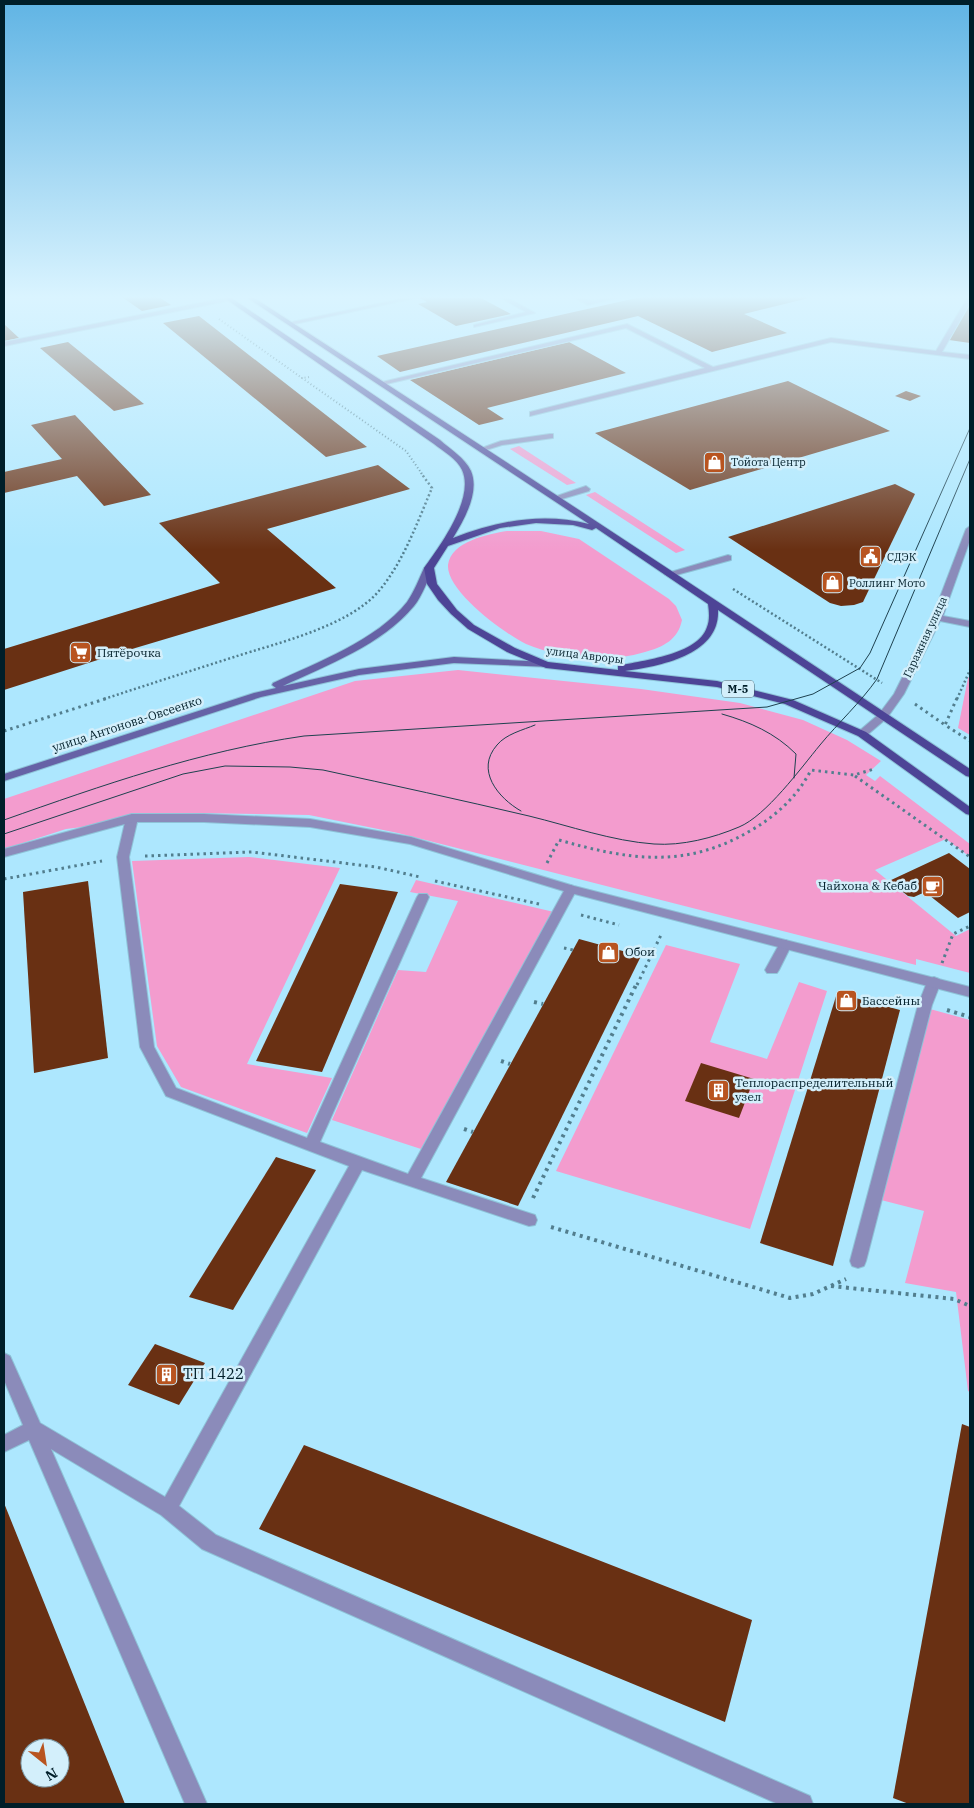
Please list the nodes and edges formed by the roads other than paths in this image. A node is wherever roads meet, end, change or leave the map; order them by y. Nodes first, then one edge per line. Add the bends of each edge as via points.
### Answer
1 (350, 381) edge
2 (389, 381) edge
3 (663, 381) edge
4 (382, 383) joint
5 (533, 414) dead end
6 (550, 436) dead end
7 (482, 449) junction
8 (586, 489) dead end
9 (555, 498) junction
10 (970, 529) edge
11 (606, 532) junction
12 (445, 544) junction
13 (728, 558) dead end
14 (429, 568) junction
15 (669, 574) junction
16 (713, 602) junction
17 (936, 618) junction
18 (970, 624) edge
19 (546, 665) junction
20 (607, 670) junction
21 (258, 695) junction
22 (883, 716) junction
23 (862, 734) junction
24 (970, 774) edge
25 (4, 778) edge
26 (970, 812) edge
27 (132, 818) junction
28 (4, 853) edge
29 (571, 889) junction
30 (423, 897) dead end
31 (786, 944) junction
32 (772, 970) dead end
33 (934, 982) junction
34 (970, 992) edge
35 (311, 1146) junction
36 (358, 1163) junction
37 (411, 1182) junction
38 (529, 1220) road end
39 (858, 1261) road end
40 (4, 1361) edge
41 (34, 1429) junction
42 (4, 1444) edge
43 (168, 1509) junction
44 (196, 1804) edge
45 (802, 1804) edge

1 - 12 main road via 463,464 470,483 469,496
2 - 4 street
3 - 5 street
4 - 7 main road
6 - 7 street
7 - 9 main road
8 - 9 street
9 - 11 main road
10 - 17 street, Гаражная улица
11 - 12 main road via 577,523 530,521 481,530
11 - 15 main road
12 - 14 main road
13 - 15 street
14 - 19 main road, улица Авроры / М-5 via 432,584 441,598 471,627
14 - 21 main road, улица Антонова-Овсеенко via 411,603 378,632
15 - 16 main road
16 - 20 main road via 712,628 691,648 634,667
16 - 22 main road
17 - 18 street
17 - 22 street, Гаражная улица via 899,694
19 - 20 main road, улица Авроры / М-5
19 - 21 main road, улица Антонова-Овсеенко via 454,660 359,672
20 - 23 main road, улица Авроры / М-5 via 717,684 789,702
21 - 25 main road, улица Антонова-Овсеенко
22 - 23 street, Гаражная улица
22 - 24 main road
23 - 26 main road, улица Авроры / М-5
27 - 28 street
27 - 29 street via 310,823 411,841
27 - 35 street via 123,857 147,1047 171,1092
29 - 31 street
29 - 37 street
30 - 35 street
31 - 32 street
31 - 33 street
33 - 34 street
33 - 39 street via 925,1005
35 - 36 street
36 - 37 street
36 - 43 street
37 - 38 street
40 - 41 street
41 - 42 street
41 - 43 street
41 - 44 street
43 - 45 street via 209,1542

